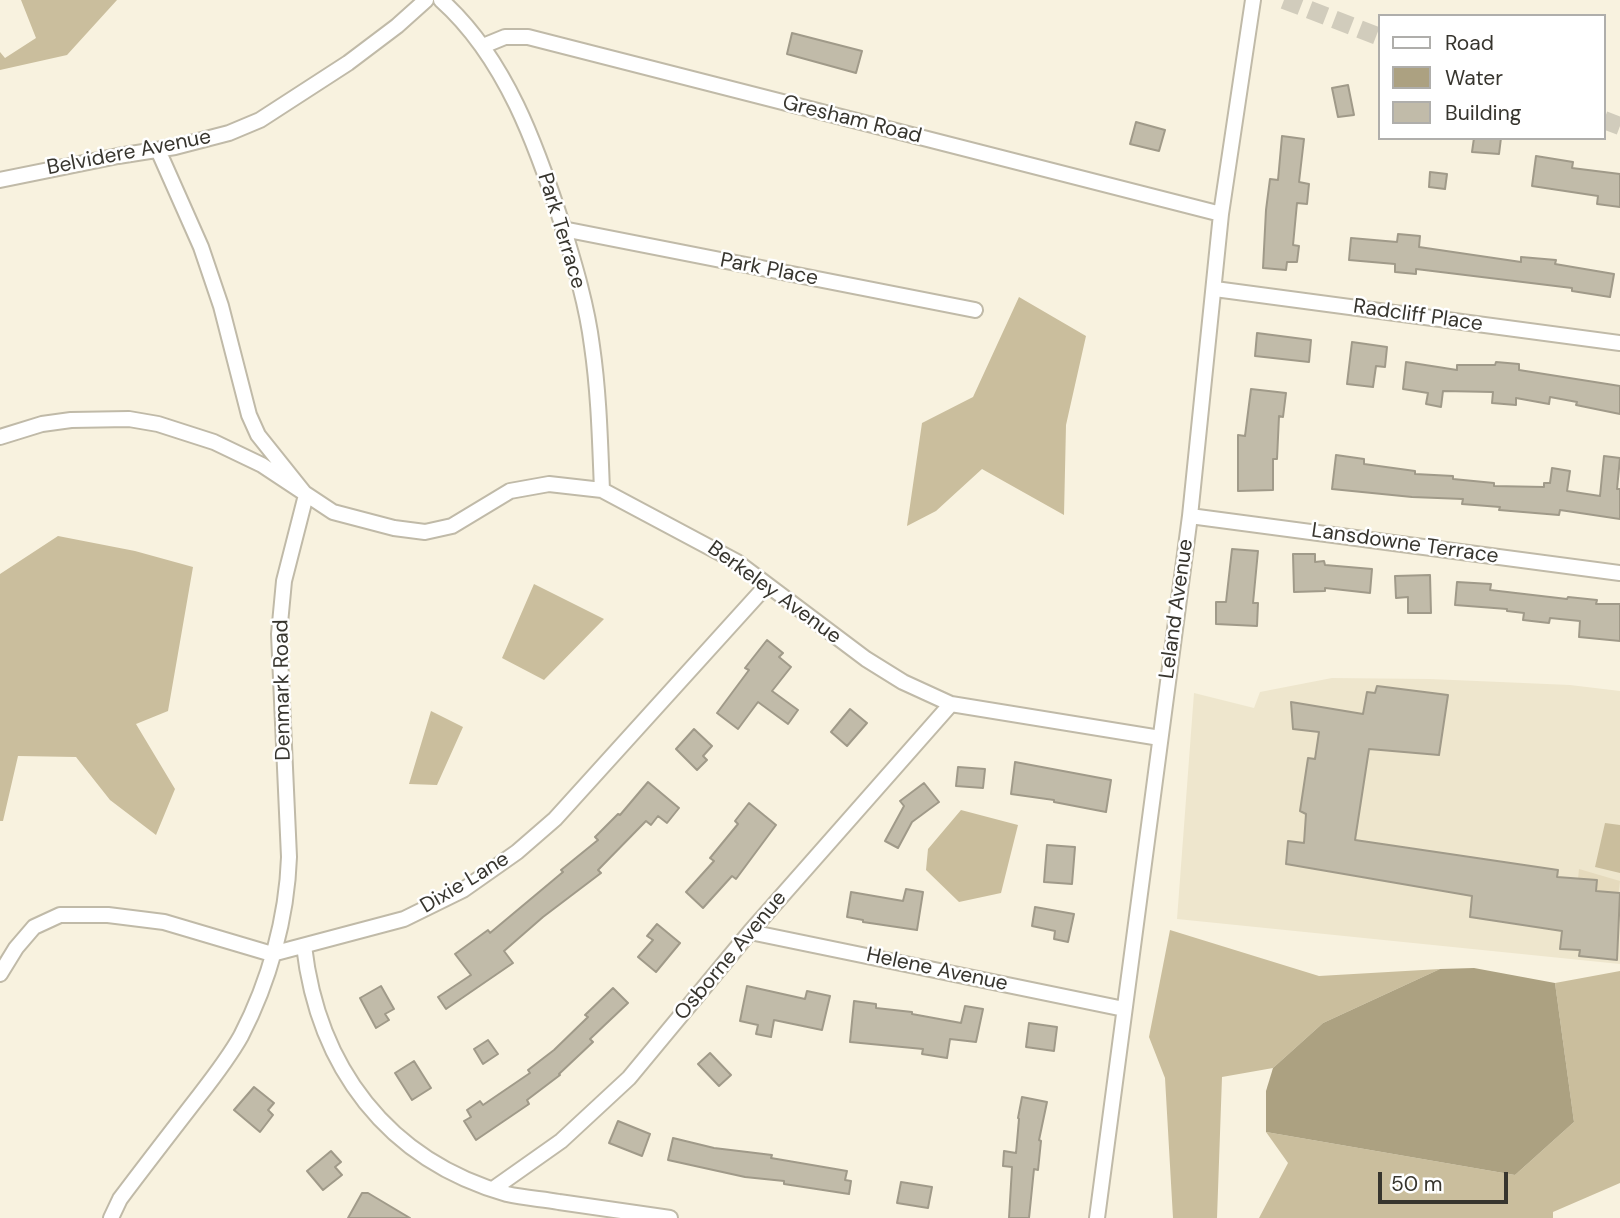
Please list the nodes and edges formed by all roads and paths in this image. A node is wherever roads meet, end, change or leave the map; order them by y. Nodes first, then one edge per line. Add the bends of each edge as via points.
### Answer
1 (426, 0) edge
2 (441, 0) edge
3 (1253, 0) edge
4 (483, 46) junction
5 (158, 150) junction
6 (0, 180) edge
7 (1221, 214) junction
8 (563, 229) junction
9 (1215, 289) junction
10 (975, 310) dead end
11 (1620, 343) edge
12 (0, 437) edge
13 (602, 490) junction
14 (306, 495) junction
15 (1190, 516) junction
16 (1620, 573) edge
17 (767, 585) junction
18 (951, 704) junction
19 (1160, 738) junction
20 (750, 932) junction
21 (304, 946) junction
22 (272, 954) junction
23 (0, 974) edge
24 (1124, 1009) junction
25 (492, 1189) junction
26 (111, 1218) edge
27 (670, 1218) edge
28 (1097, 1218) edge

1 - 5 street, Belvidere Avenue via 348,63 260,120 229,133
2 - 4 street, Park Terrace
3 - 7 street, Leland Avenue
4 - 7 street, Gresham Road via 505,37 528,37
4 - 8 street, Park Terrace via 527,128
5 - 6 street, Belvidere Avenue
5 - 14 street via 201,247 249,415 258,435
7 - 9 street, Leland Avenue
8 - 10 street, Park Place
8 - 13 street, Park Terrace via 592,345
9 - 11 street, Radcliff Place
9 - 15 street, Leland Avenue
12 - 14 street, Berkeley Avenue via 71,419 159,424 240,454
13 - 14 street, Berkeley Avenue via 550,484 510,491 452,526 425,532 363,522 333,512
13 - 17 street, Berkeley Avenue via 705,543
14 - 22 street, Denmark Road via 285,581 279,634 288,867 283,920
15 - 16 street, Lansdowne Terrace
15 - 19 street, Leland Avenue
17 - 18 street, Berkeley Avenue via 866,659
17 - 21 street, Dixie Lane via 555,819 517,852 463,890 404,919
18 - 19 street, Berkeley Avenue
18 - 20 street, Osborne Avenue
19 - 24 street, Leland Avenue
20 - 24 street, Helene Avenue
20 - 25 street, Osborne Avenue via 629,1078 561,1141
21 - 22 street, Dixie Lane
21 - 25 street via 323,1029 366,1103 430,1160
22 - 23 street via 164,922 60,915 34,927
22 - 26 street, Denmark Road via 241,1035 120,1199
24 - 28 street, Leland Avenue
25 - 27 street

